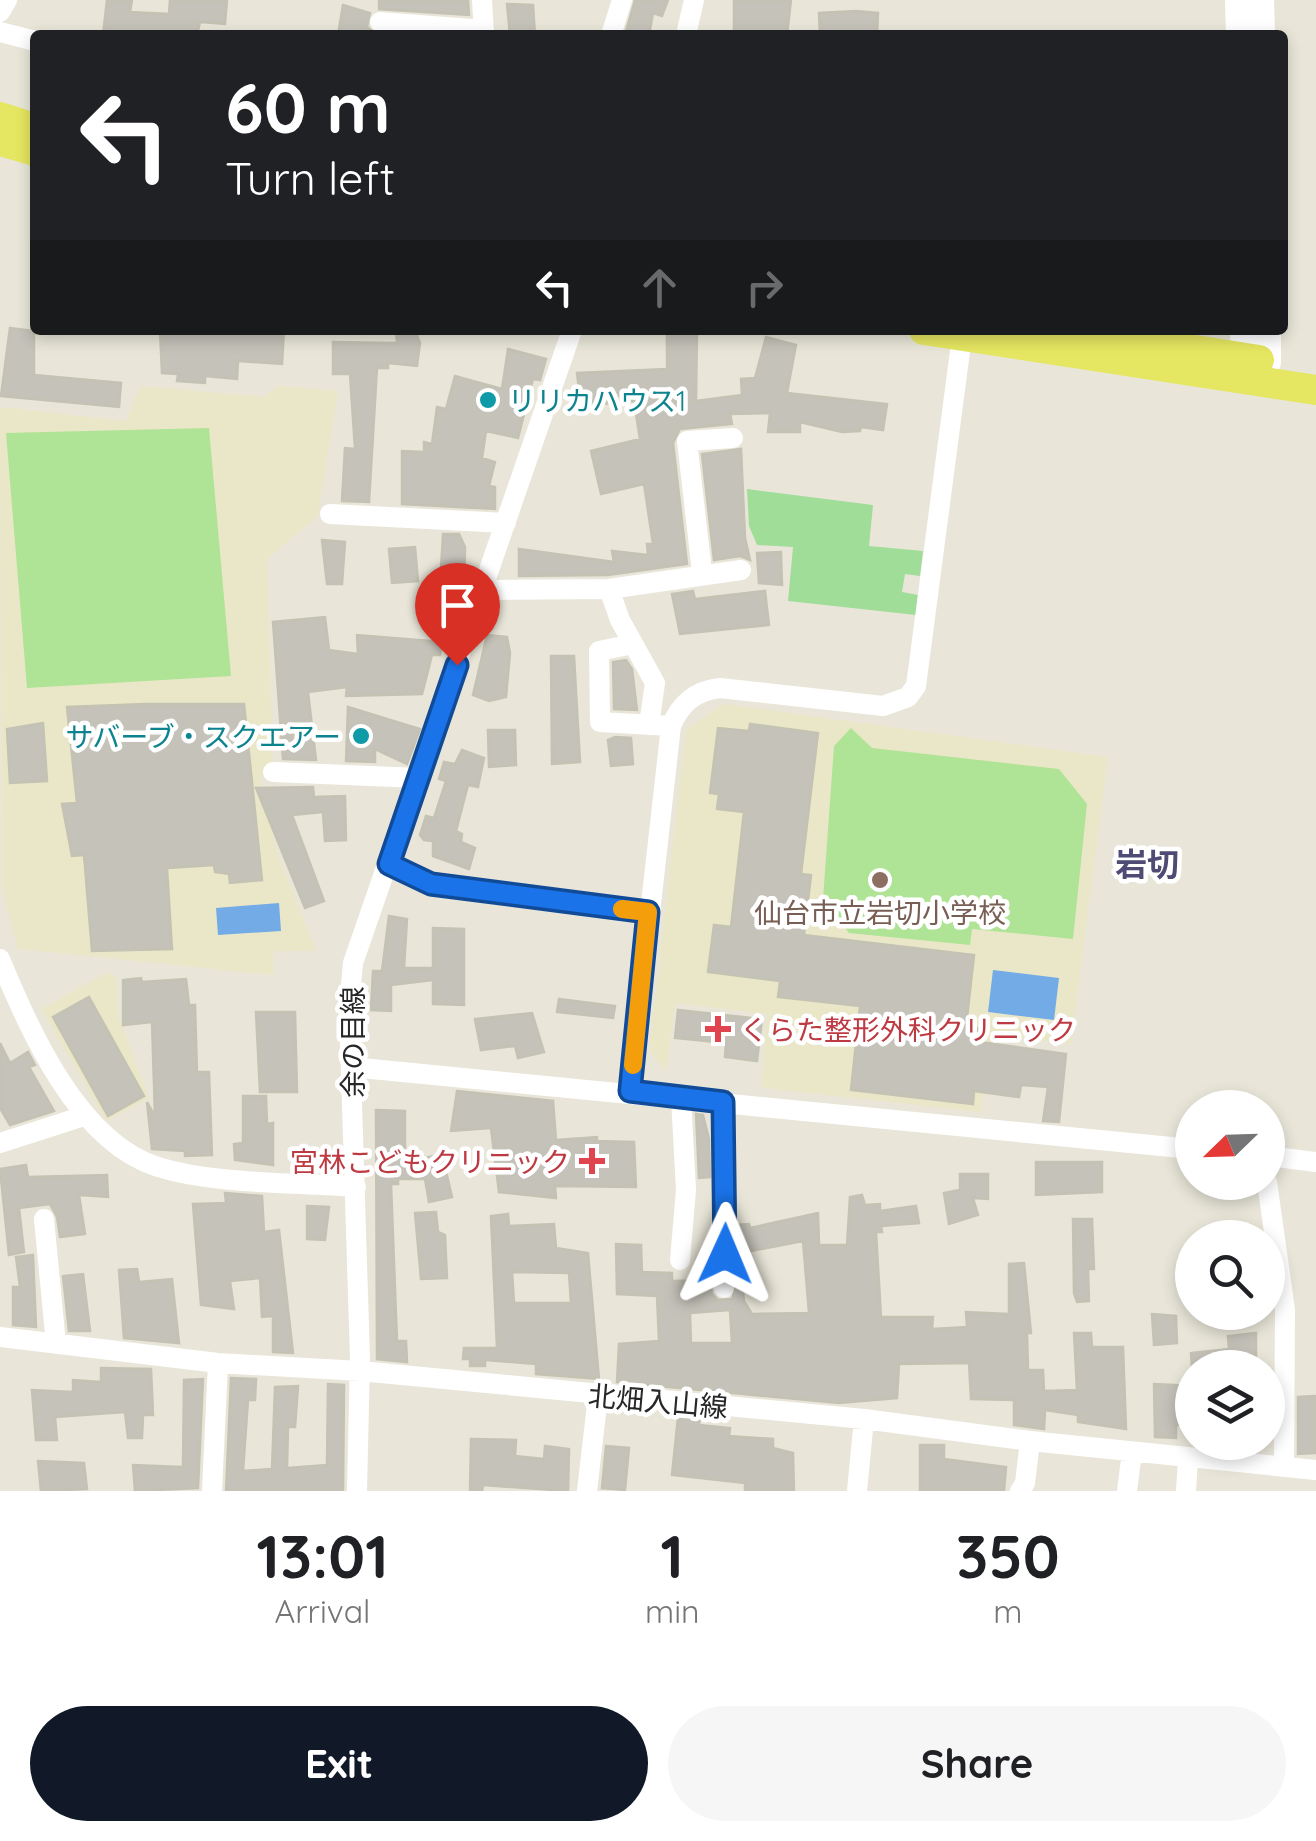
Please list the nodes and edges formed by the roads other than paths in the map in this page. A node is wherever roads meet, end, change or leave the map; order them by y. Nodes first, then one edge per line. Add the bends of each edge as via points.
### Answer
1 (7, 0) edge
2 (482, 0) edge
3 (622, 0) edge
4 (694, 0) edge
5 (1239, 0) edge
6 (1260, 0) edge
7 (0, 12) edge
8 (380, 22) dead end
9 (463, 30) edge
10 (484, 30) edge
11 (613, 30) edge
12 (687, 30) edge
13 (1240, 30) edge
14 (1260, 30) edge
15 (0, 32) edge
16 (30, 40) edge
17 (0, 117) edge
18 (30, 126) edge
19 (0, 141) edge
20 (30, 150) edge
21 (570, 335) edge
22 (956, 335) edge
23 (1101, 335) edge
24 (1264, 335) edge
25 (962, 336) junction
26 (1253, 358) edge
27 (1316, 370) edge
28 (1316, 390) edge
29 (734, 438) dead end
30 (330, 514) dead end
31 (506, 523) junction
32 (741, 570) dead end
33 (702, 572) junction
34 (609, 589) junction
35 (483, 590) junction
36 (633, 644) junction
37 (649, 725) junction
38 (671, 726) junction
39 (273, 772) dead end
40 (419, 778) junction
41 (389, 864) junction
42 (648, 912) junction
43 (0, 959) edge
44 (9, 1000) edge
45 (351, 1066) junction
46 (630, 1091) junction
47 (681, 1098) junction
48 (723, 1102) junction
49 (84, 1116) junction
50 (0, 1143) edge
51 (1175, 1147) edge
52 (1285, 1158) edge
53 (1316, 1162) edge
54 (356, 1188) junction
55 (1270, 1200) edge
56 (44, 1219) dead end
57 (680, 1260) dead end
58 (724, 1288) dead end
59 (0, 1337) edge
60 (56, 1344) junction
61 (218, 1363) junction
62 (360, 1371) junction
63 (598, 1396) junction
64 (864, 1419) junction
65 (1030, 1442) junction
66 (1132, 1452) junction
67 (1175, 1457) edge
68 (1188, 1460) edge
69 (1200, 1460) edge
70 (1284, 1467) junction
71 (1316, 1470) edge
72 (212, 1491) edge
73 (356, 1491) edge
74 (587, 1491) edge
75 (857, 1491) edge
76 (1020, 1491) edge
77 (1128, 1491) edge
78 (1186, 1491) edge

1 - 7 street
2 - 10 street
3 - 11 street
4 - 12 street
5 - 13 main road
6 - 14 main road
8 - 9 street
15 - 16 street
17 - 18 main road
19 - 20 main road
21 - 31 street, 余の目線
22 - 25 main road
23 - 26 main road
24 - 26 main road
25 - 26 main road
25 - 38 street via 916,686 908,697 882,706 703,690
26 - 27 main road
26 - 28 main road
29 - 33 street via 687,441
30 - 31 street
31 - 35 street, 余の目線
32 - 33 street
33 - 34 street
34 - 35 street
34 - 36 street
35 - 40 street, 余の目線
36 - 37 street via 655,683
36 - 37 street via 598,651 600,722
37 - 38 street
38 - 42 street
39 - 40 street
40 - 41 street, 余の目線
41 - 42 street via 431,884
41 - 45 street, 余の目線 via 353,963
42 - 46 street
43 - 44 street
44 - 49 street
45 - 46 street
45 - 54 street, 余の目線
46 - 47 street
47 - 48 street
47 - 57 street via 686,1190
48 - 51 street
48 - 58 street
49 - 50 street
49 - 54 street via 118,1146 157,1166
52 - 53 street
54 - 62 street, 余の目線
55 - 70 street via 1285,1310
56 - 60 street
59 - 60 street, 北畑入山線
60 - 61 street, 北畑入山線
61 - 62 street, 北畑入山線
61 - 72 street
62 - 63 street, 北畑入山線
62 - 73 street, 余の目線
63 - 64 street, 北畑入山線
63 - 74 street
64 - 65 street, 北畑入山線
64 - 75 street
65 - 66 street, 北畑入山線
65 - 76 street
66 - 67 street, 北畑入山線
66 - 77 street
68 - 78 street
69 - 70 street, 北畑入山線
70 - 71 street, 北畑入山線

